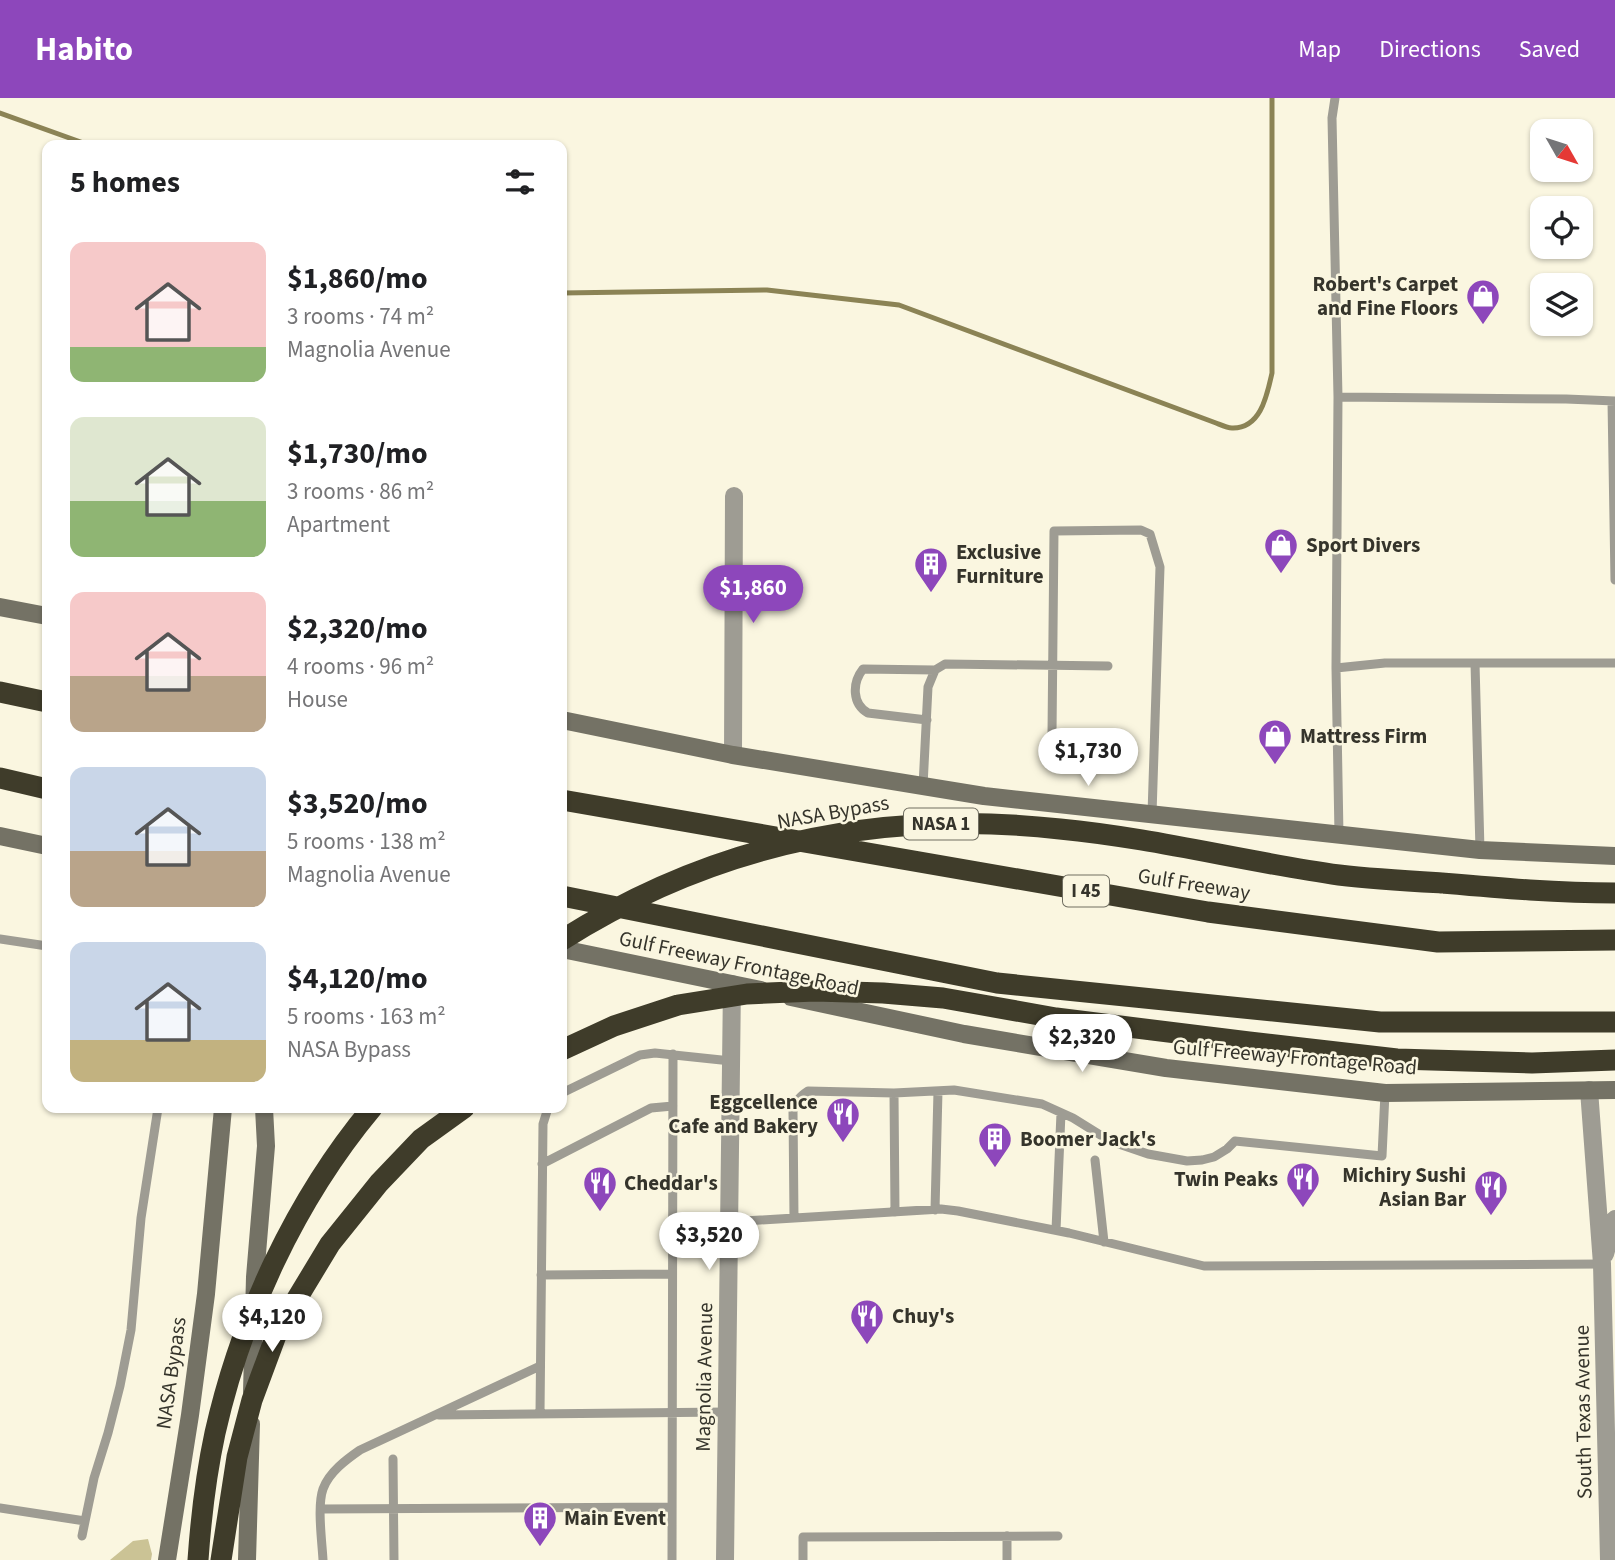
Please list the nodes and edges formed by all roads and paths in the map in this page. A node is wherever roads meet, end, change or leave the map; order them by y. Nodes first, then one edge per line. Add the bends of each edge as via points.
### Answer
1 (1335, 98) edge
2 (1338, 397) junction
3 (1613, 401) edge
4 (734, 496) dead end
5 (1615, 580) edge
6 (0, 607) edge
7 (42, 615) edge
8 (1475, 663) junction
9 (1615, 663) edge
10 (1053, 665) junction
11 (1108, 666) dead end
12 (1336, 668) junction
13 (935, 670) junction
14 (0, 692) edge
15 (42, 701) edge
16 (927, 720) junction
17 (567, 721) edge
18 (1108, 742) dead end
19 (733, 755) junction
20 (0, 778) edge
21 (923, 786) junction
22 (42, 788) edge
23 (567, 801) edge
24 (1152, 814) junction
25 (1339, 835) junction
26 (0, 836) edge
27 (42, 845) edge
28 (1480, 850) junction
29 (1615, 856) edge
30 (1615, 893) edge
31 (567, 897) edge
32 (567, 937) edge
33 (0, 939) edge
34 (1615, 940) edge
35 (42, 945) edge
36 (567, 951) edge
37 (732, 984) junction
38 (1615, 1022) edge
39 (567, 1048) edge
40 (673, 1054) junction
41 (1615, 1060) edge
42 (731, 1061) junction
43 (1589, 1090) junction
44 (1615, 1090) edge
45 (567, 1091) edge
46 (938, 1091) junction
47 (894, 1093) junction
48 (1385, 1093) junction
49 (673, 1106) junction
50 (157, 1113) edge
51 (223, 1113) edge
52 (264, 1113) edge
53 (369, 1113) edge
54 (457, 1113) edge
55 (546, 1113) edge
56 (1061, 1113) junction
57 (1095, 1160) dead end
58 (542, 1164) junction
59 (935, 1210) junction
60 (895, 1212) junction
61 (794, 1218) junction
62 (1615, 1219) edge
63 (673, 1222) junction
64 (729, 1222) junction
65 (1056, 1230) junction
66 (1104, 1242) junction
67 (1602, 1264) junction
68 (541, 1275) junction
69 (672, 1275) junction
70 (540, 1366) junction
71 (726, 1412) junction
72 (672, 1413) junction
73 (540, 1414) junction
74 (434, 1415) junction
75 (393, 1459) dead end
76 (672, 1507) junction
77 (0, 1508) edge
78 (321, 1509) junction
79 (393, 1509) junction
80 (85, 1521) junction
81 (82, 1536) dead end
82 (1007, 1536) junction
83 (1058, 1536) dead end
84 (167, 1560) edge
85 (198, 1560) edge
86 (221, 1560) edge
87 (247, 1560) edge
88 (323, 1560) edge
89 (394, 1560) edge
90 (672, 1560) edge
91 (724, 1560) edge
92 (803, 1560) edge
93 (1007, 1560) edge
94 (1609, 1560) edge

1 - 2 lane
2 - 3 lane
2 - 12 lane
3 - 5 lane
4 - 19 street
6 - 7 main road
8 - 9 lane
8 - 12 lane
8 - 28 lane
10 - 11 lane
10 - 13 lane via 945,664
10 - 18 lane via 1052,734 1071,745
10 - 24 lane via 1054,531 1140,530 1150,534 1160,567
12 - 25 lane
13 - 16 lane via 928,687
13 - 16 lane via 863,669 857,676 860,709
14 - 15 highway
16 - 21 lane
17 - 19 main road
19 - 21 main road
20 - 22 highway
21 - 24 main road
23 - 34 highway, Gulf Freeway / I 45 via 1208,912 1438,942
24 - 25 main road
25 - 28 main road
26 - 27 main road
28 - 29 main road
30 - 32 highway, NASA Bypass / NASA 1 via 1339,875 1061,829 913,824 817,837 726,862 632,901
31 - 38 highway via 998,983 1380,1022
33 - 35 lane
36 - 37 main road, Gulf Freeway Frontage Road
37 - 42 street, Magnolia Avenue
37 - 48 main road, Gulf Freeway Frontage Road via 964,1034 1152,1066
39 - 41 highway via 678,1005 747,994 815,991 943,998 1056,1018 1396,1059
40 - 42 lane
40 - 45 lane via 640,1055
40 - 49 lane
42 - 64 street, Magnolia Avenue
43 - 44 main road, Gulf Freeway Frontage Road
43 - 48 main road, Gulf Freeway Frontage Road
43 - 67 street, South Texas Avenue
46 - 47 lane
46 - 56 lane via 1042,1104
46 - 59 lane
47 - 60 lane
47 - 61 lane via 808,1091 795,1102
48 - 56 lane via 1382,1156 1235,1141 1214,1157 1187,1161 1110,1141
49 - 58 lane via 650,1108
49 - 63 lane
50 - 80 lane via 141,1218 131,1330
51 - 84 main road, NASA Bypass via 206,1294
52 - 87 main road
53 - 85 highway via 297,1220 251,1315 215,1434
54 - 86 highway via 421,1139 379,1183 330,1244 278,1330 251,1400
55 - 58 lane
56 - 65 lane
57 - 66 lane
58 - 68 lane
59 - 60 lane
59 - 65 lane
60 - 61 lane
61 - 64 lane
62 - 67 street, South Texas Avenue
63 - 64 lane
63 - 69 lane
64 - 71 street, Magnolia Avenue
65 - 66 lane
66 - 67 lane via 1203,1266
67 - 94 street, South Texas Avenue
68 - 69 lane
68 - 70 lane
69 - 72 lane
70 - 73 lane
70 - 74 lane
71 - 72 lane
71 - 91 street, Magnolia Avenue
72 - 73 lane
72 - 76 lane
73 - 74 lane
74 - 78 lane via 347,1459 323,1488
75 - 79 lane
76 - 79 lane
76 - 90 lane
77 - 80 lane
78 - 79 lane
78 - 88 lane
79 - 89 lane
80 - 81 lane
82 - 83 lane
82 - 92 lane via 803,1537
82 - 93 lane

